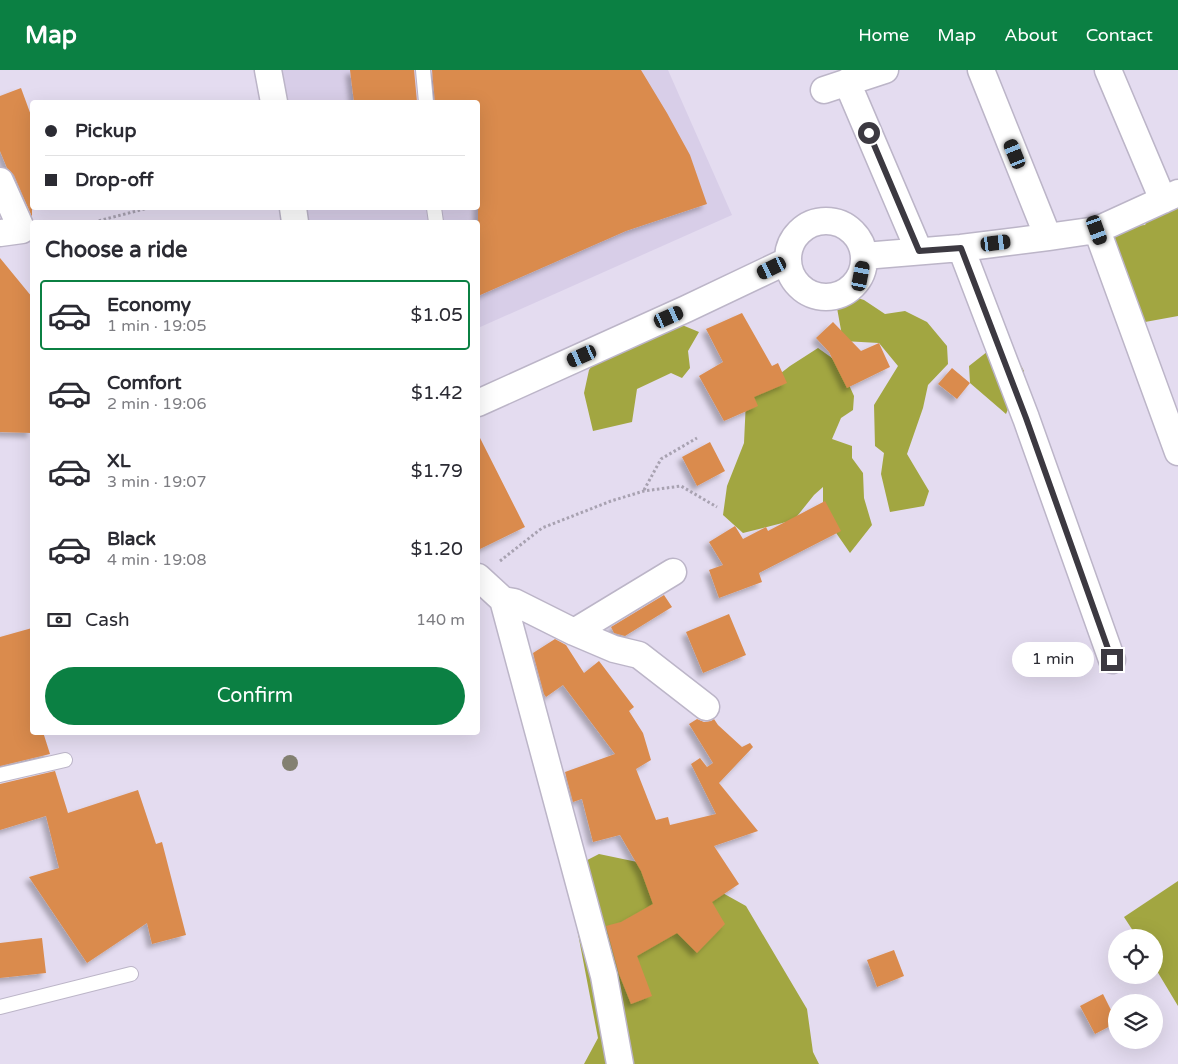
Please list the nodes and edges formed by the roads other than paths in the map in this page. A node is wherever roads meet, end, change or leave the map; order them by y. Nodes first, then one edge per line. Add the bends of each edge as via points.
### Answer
1 (268, 70) edge
2 (423, 70) edge
3 (885, 70) edge
4 (981, 70) edge
5 (1108, 70) edge
6 (274, 100) edge
7 (426, 100) edge
8 (0, 182) edge
9 (1170, 196) edge
10 (1097, 230) junction
11 (0, 233) edge
12 (1048, 237) junction
13 (961, 248) junction
14 (919, 251) junction
15 (864, 256) junction
16 (787, 261) junction
17 (480, 402) edge
18 (1178, 452) edge
19 (673, 572) dead end
20 (480, 580) edge
21 (503, 600) junction
22 (574, 632) junction
23 (1112, 660) dead end
24 (706, 707) dead end
25 (65, 760) dead end
26 (0, 776) edge
27 (131, 974) dead end
28 (0, 1008) edge
29 (620, 1064) edge

1 - 6 street
2 - 7 lane
3 - 14 street via 836,86
4 - 12 street
5 - 9 street
8 - 11 street via 22,230
9 - 10 street
10 - 12 street
10 - 18 street
12 - 13 street
13 - 14 street
13 - 23 street via 1026,418
14 - 15 street
15 - 16 street via 858,237 843,224 823,220 804,227 791,242
15 - 16 street via 861,276 847,290 828,297 809,293 794,280
16 - 17 street
19 - 22 street
20 - 21 street
21 - 22 street via 514,602
21 - 29 street via 604,976
22 - 24 street via 614,649 639,655
25 - 26 lane
27 - 28 lane

